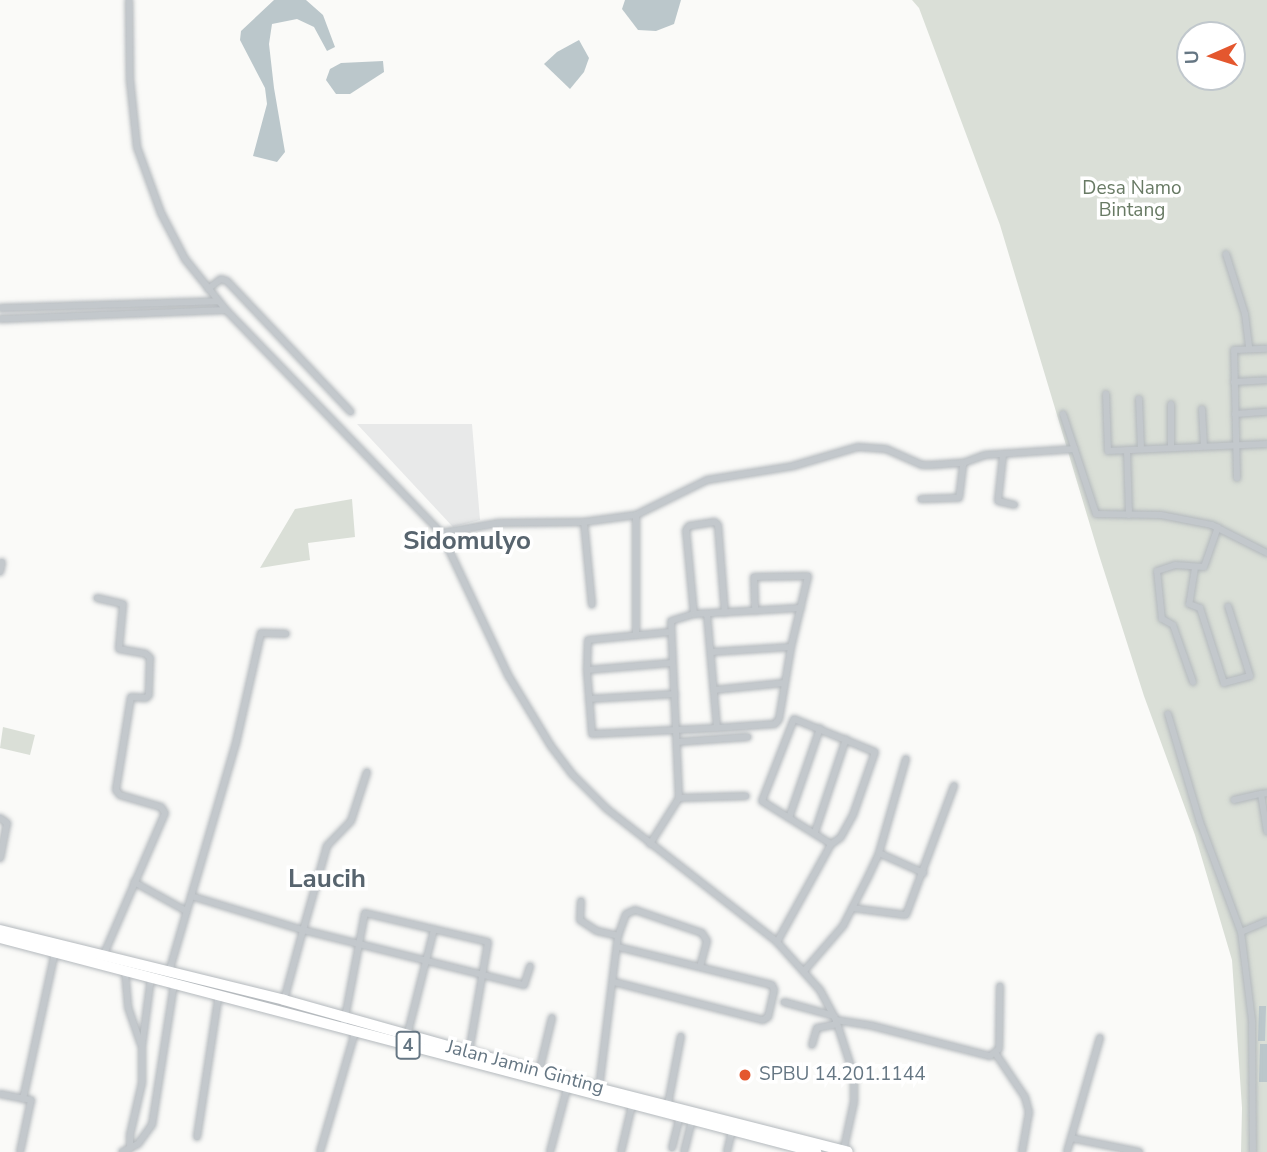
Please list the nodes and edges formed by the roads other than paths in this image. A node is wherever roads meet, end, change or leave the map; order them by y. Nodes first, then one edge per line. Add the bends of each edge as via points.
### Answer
1 (129, 0) edge
2 (1226, 254) dead end
3 (208, 289) junction
4 (218, 301) junction
5 (1, 308) edge
6 (226, 310) junction
7 (2, 318) edge
8 (1249, 349) junction
9 (1267, 349) edge
10 (1267, 380) edge
11 (1234, 382) junction
12 (1106, 394) dead end
13 (1139, 399) dead end
14 (1171, 404) dead end
15 (1202, 409) dead end
16 (351, 412) dead end
17 (1267, 412) edge
18 (1063, 414) dead end
19 (1235, 414) junction
20 (1267, 444) edge
21 (1236, 445) junction
22 (1204, 446) junction
23 (1171, 448) junction
24 (1075, 449) junction
25 (1141, 449) junction
26 (1127, 450) junction
27 (1003, 455) junction
28 (963, 463) junction
29 (1237, 478) dead end
30 (921, 499) dead end
31 (1015, 505) dead end
32 (636, 515) junction
33 (1129, 515) junction
34 (584, 522) junction
35 (1218, 527) junction
36 (441, 533) junction
37 (1267, 553) edge
38 (2, 562) dead end
39 (1195, 568) junction
40 (0, 572) edge
41 (97, 598) dead end
42 (592, 605) dead end
43 (1228, 606) dead end
44 (801, 608) junction
45 (755, 611) junction
46 (707, 613) junction
47 (725, 613) junction
48 (694, 614) junction
49 (670, 632) junction
50 (286, 634) dead end
51 (636, 635) junction
52 (791, 647) junction
53 (711, 652) junction
54 (672, 663) junction
55 (587, 670) junction
56 (1193, 682) dead end
57 (784, 683) junction
58 (714, 690) junction
59 (675, 694) junction
60 (589, 699) junction
61 (1168, 714) dead end
62 (717, 728) junction
63 (820, 728) junction
64 (677, 732) junction
65 (748, 737) dead end
66 (846, 739) junction
67 (677, 742) junction
68 (906, 759) dead end
69 (367, 772) dead end
70 (954, 786) dead end
71 (1264, 794) edge
72 (747, 796) dead end
73 (679, 798) junction
74 (1234, 800) dead end
75 (0, 818) edge
76 (789, 818) junction
77 (815, 832) junction
78 (1267, 832) edge
79 (650, 844) junction
80 (831, 844) junction
81 (879, 853) junction
82 (0, 858) edge
83 (923, 873) junction
84 (134, 882) junction
85 (191, 896) junction
86 (581, 901) dead end
87 (852, 908) junction
88 (186, 911) junction
89 (1267, 921) edge
90 (434, 929) junction
91 (0, 930) edge
92 (303, 930) junction
93 (1241, 932) junction
94 (618, 936) junction
95 (0, 938) edge
96 (777, 942) junction
97 (358, 946) junction
98 (618, 947) junction
99 (55, 952) junction
100 (103, 956) junction
101 (425, 963) junction
102 (530, 966) dead end
103 (701, 967) junction
104 (124, 971) junction
105 (804, 971) junction
106 (169, 972) junction
107 (484, 975) junction
108 (152, 978) junction
109 (614, 982) junction
110 (174, 984) junction
111 (1000, 986) dead end
112 (219, 994) junction
113 (284, 1000) junction
114 (784, 1002) dead end
115 (552, 1018) dead end
116 (835, 1020) junction
117 (344, 1024) junction
118 (355, 1032) junction
119 (407, 1036) junction
120 (681, 1036) dead end
121 (1100, 1038) dead end
122 (812, 1045) dead end
123 (142, 1046) junction
124 (469, 1052) junction
125 (996, 1054) junction
126 (539, 1072) junction
127 (567, 1088) junction
128 (599, 1088) junction
129 (0, 1094) edge
130 (23, 1099) junction
131 (668, 1104) junction
132 (632, 1105) junction
133 (686, 1119) junction
134 (732, 1130) junction
135 (197, 1137) dead end
136 (1071, 1138) junction
137 (138, 1148) edge
138 (672, 1148) dead end
139 (130, 1150) edge
140 (20, 1152) edge
141 (122, 1152) edge
142 (320, 1152) edge
143 (550, 1152) edge
144 (621, 1152) edge
145 (684, 1152) edge
146 (727, 1152) edge
147 (816, 1152) edge
148 (845, 1152) edge
149 (1022, 1152) edge
150 (1067, 1152) edge
151 (1140, 1152) edge
152 (1253, 1152) edge

1 - 3 street via 137,147 172,236
2 - 8 street via 1245,314
3 - 4 street
3 - 16 street via 221,279 227,281
4 - 5 street
4 - 6 street
5 - 7 street
6 - 7 street
6 - 36 street
8 - 9 street
8 - 11 street via 1234,350
10 - 11 street
11 - 19 street
12 - 26 street via 1108,451
13 - 25 street
14 - 23 street
15 - 22 street
17 - 19 street
18 - 24 street
19 - 21 street
20 - 21 street
21 - 22 street
21 - 29 street
22 - 23 street
23 - 25 street
24 - 27 street
24 - 33 street via 1096,514
25 - 26 street
26 - 33 street
27 - 28 street via 985,455
27 - 31 street via 998,501
28 - 30 street via 959,498
28 - 32 street via 922,465 895,451 858,447 793,466 707,480
32 - 34 street
32 - 51 street
33 - 35 street via 1160,515
34 - 36 street via 499,523
34 - 42 street
35 - 37 street
35 - 39 street via 1204,567
36 - 79 street via 508,675 551,746 593,796
38 - 40 street
39 - 43 street via 1189,604 1200,608 1224,683 1250,676
39 - 56 street via 1175,565 1157,571 1162,619 1173,625
41 - 84 street via 123,604 118,649 150,658 149,695 131,697 115,788 120,795 162,807 165,813
44 - 45 street
44 - 45 street via 809,579 806,574 757,576 753,579
44 - 52 street
45 - 47 street
46 - 47 street
46 - 48 street
46 - 53 street
47 - 48 street via 715,522 686,530
48 - 49 street via 672,619
49 - 51 street
49 - 54 street
50 - 85 street via 261,633 236,743
51 - 55 street via 588,640
52 - 53 street
52 - 57 street
53 - 58 street
54 - 55 street
54 - 59 street
55 - 60 street
57 - 58 street
57 - 62 street via 775,724
58 - 62 street
59 - 60 street
59 - 64 street
60 - 64 street via 593,735
61 - 93 street via 1200,822
62 - 64 street
63 - 66 street
63 - 76 street
63 - 76 street via 798,718 792,720 764,794 763,802
64 - 67 street
65 - 67 street
66 - 77 street
66 - 80 street via 875,754 853,815 840,838
67 - 73 street
68 - 81 street
69 - 92 street via 351,821 326,849
70 - 83 street
71 - 74 street
71 - 78 street
72 - 73 street
73 - 79 street
75 - 82 street via 7,824
76 - 77 street
77 - 80 street
79 - 96 street
80 - 96 street
81 - 83 street
81 - 87 street
83 - 87 street via 905,916
84 - 88 street
84 - 100 street
85 - 88 street
85 - 92 street
86 - 94 street via 580,920 597,931
87 - 105 street via 843,926
88 - 106 street
89 - 93 street
90 - 97 street via 365,913
90 - 101 street
90 - 107 street via 488,942
91 - 100 highway, Jalan Jamin Ginting / 4
92 - 97 street
92 - 113 street
93 - 152 street via 1252,1020
94 - 98 street
94 - 103 street via 624,916 631,910 694,929 707,942
95 - 99 highway, Jalan Jamin Ginting / 4
96 - 105 street
97 - 101 street
97 - 117 street
98 - 103 street
98 - 109 street
99 - 104 highway, Jalan Jamin Ginting / 4
99 - 130 street
100 - 106 highway, Jalan Jamin Ginting / 4
101 - 107 street
101 - 119 street
102 - 107 street via 524,985
103 - 109 street via 772,985 767,1019
104 - 108 highway, Jalan Jamin Ginting / 4
104 - 123 street via 128,1007
105 - 116 street
106 - 113 highway, Jalan Jamin Ginting / 4
107 - 124 street
108 - 110 highway, Jalan Jamin Ginting / 4
108 - 123 street
109 - 128 street
110 - 112 highway, Jalan Jamin Ginting / 4
110 - 137 street via 155,1112
111 - 125 street
112 - 117 highway, Jalan Jamin Ginting / 4
112 - 135 street
113 - 117 highway, Jalan Jamin Ginting / 4
114 - 116 street
115 - 126 street
116 - 122 street via 817,1028
116 - 125 street via 979,1055
116 - 148 street via 854,1076
117 - 118 highway, Jalan Jamin Ginting / 4
117 - 119 highway, Jalan Jamin Ginting / 4
118 - 127 highway, Jalan Jamin Ginting / 4
118 - 142 street
119 - 124 highway, Jalan Jamin Ginting / 4
120 - 131 street
121 - 136 street
123 - 139 street via 142,1083
124 - 126 highway, Jalan Jamin Ginting / 4
125 - 149 street via 1026,1097 1029,1112
126 - 128 highway, Jalan Jamin Ginting / 4
127 - 132 highway, Jalan Jamin Ginting / 4
127 - 143 street
128 - 131 highway, Jalan Jamin Ginting / 4
129 - 130 street
130 - 140 street via 31,1100
131 - 148 highway, Jalan Jamin Ginting / 4
132 - 133 highway, Jalan Jamin Ginting / 4
132 - 144 street
133 - 134 highway, Jalan Jamin Ginting / 4
133 - 138 street
133 - 145 street
134 - 146 street
134 - 147 highway, Jalan Jamin Ginting / 4
136 - 150 street
136 - 151 street
137 - 139 street
139 - 141 street

